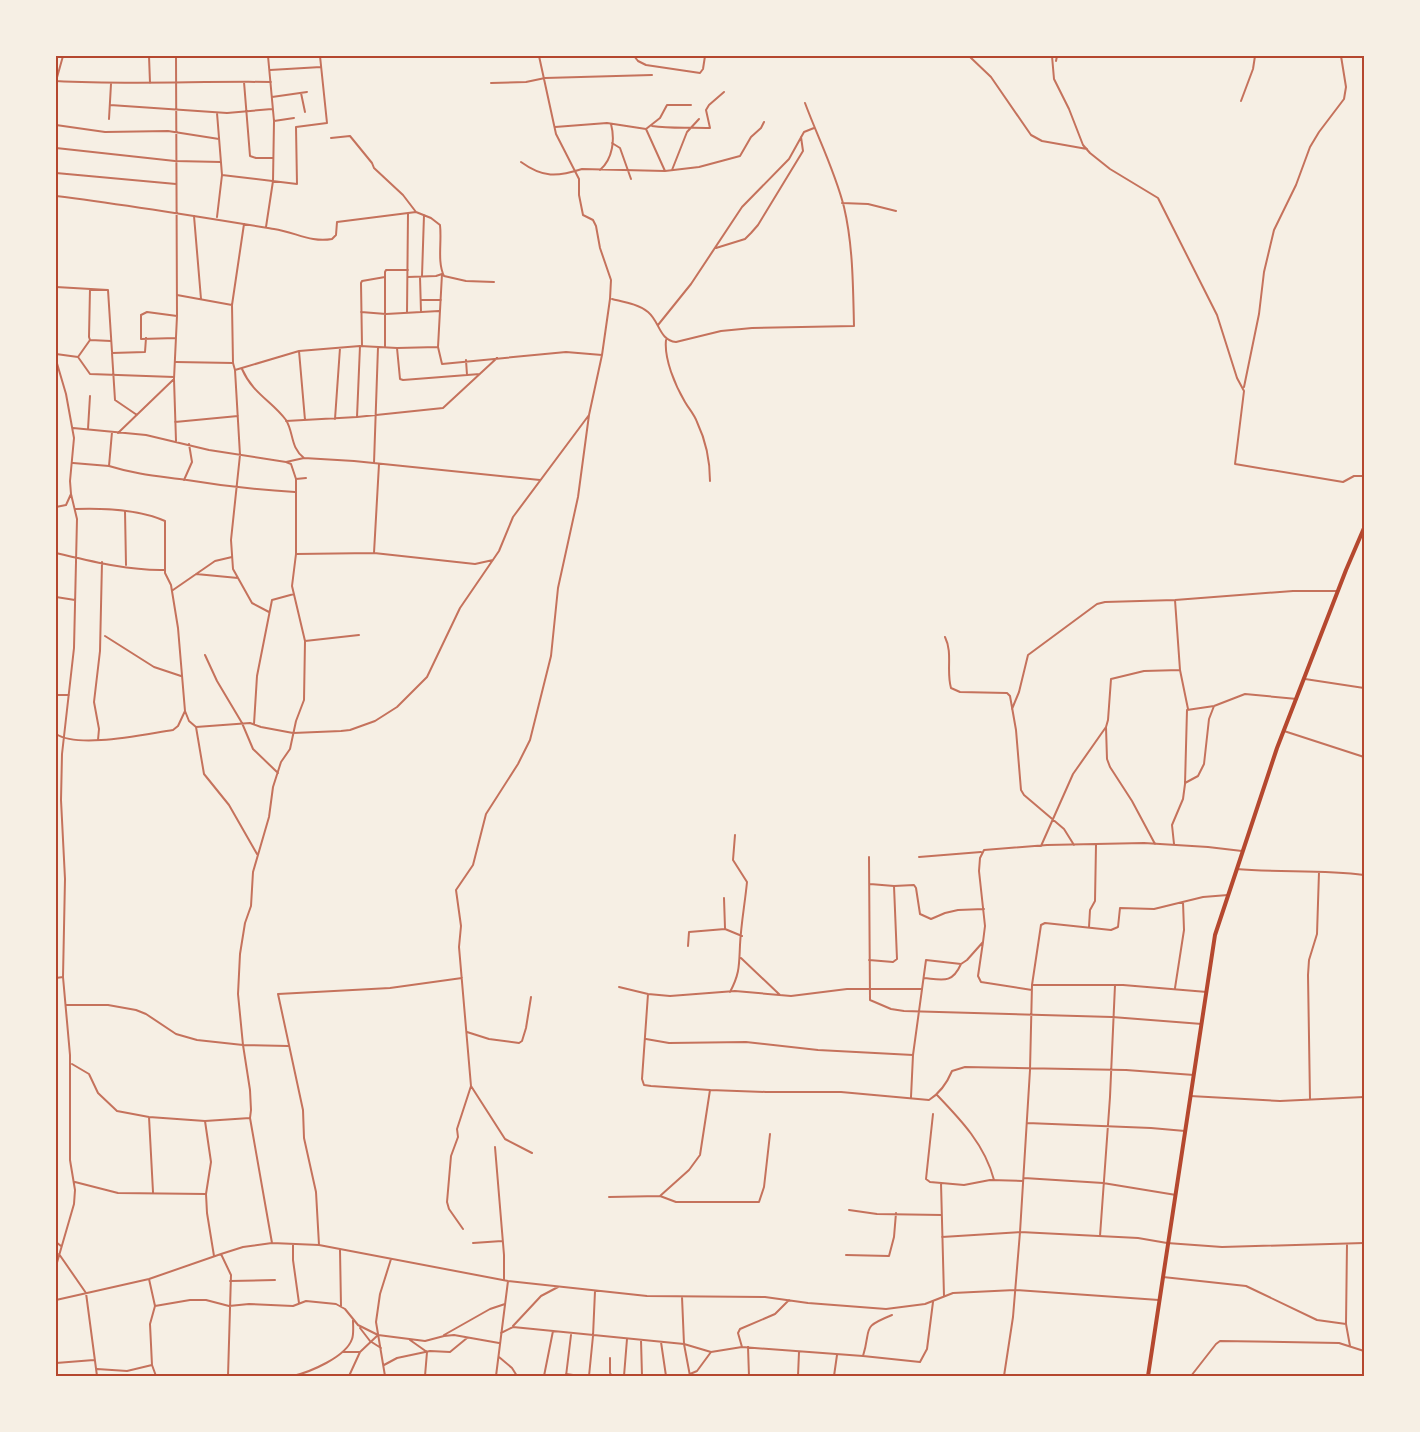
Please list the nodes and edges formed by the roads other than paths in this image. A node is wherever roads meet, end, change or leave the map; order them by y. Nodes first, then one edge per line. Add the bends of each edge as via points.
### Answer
1 (63, 56) edge
2 (149, 56) edge
3 (176, 56) edge
4 (209, 56) edge
5 (244, 56) edge
6 (268, 56) edge
7 (320, 56) edge
8 (539, 56) edge
9 (634, 56) edge
10 (705, 56) edge
11 (969, 56) edge
12 (1054, 56) edge
13 (1255, 56) edge
14 (1341, 56) edge
15 (1056, 61) dead end
16 (56, 62) edge
17 (61, 62) junction
18 (321, 67) junction
19 (270, 70) junction
20 (652, 75) dead end
21 (545, 78) junction
22 (56, 81) edge
23 (178, 81) junction
24 (244, 82) junction
25 (272, 82) junction
26 (150, 83) junction
27 (491, 83) dead end
28 (111, 84) junction
29 (308, 92) dead end
30 (724, 92) dead end
31 (301, 93) junction
32 (272, 97) junction
33 (1241, 101) dead end
34 (805, 103) dead end
35 (110, 105) junction
36 (691, 105) dead end
37 (272, 109) junction
38 (177, 110) junction
39 (246, 111) junction
40 (305, 112) dead end
41 (217, 113) junction
42 (294, 118) dead end
43 (699, 118) dead end
44 (109, 119) dead end
45 (274, 121) junction
46 (764, 122) dead end
47 (611, 124) junction
48 (56, 125) edge
49 (652, 126) junction
50 (692, 126) junction
51 (555, 127) junction
52 (814, 128) junction
53 (646, 129) junction
54 (176, 132) junction
55 (801, 136) junction
56 (332, 138) dead end
57 (219, 139) junction
58 (612, 143) junction
59 (56, 148) edge
60 (1087, 149) junction
61 (272, 158) junction
62 (175, 161) junction
63 (221, 162) junction
64 (520, 162) dead end
65 (600, 170) junction
66 (628, 170) junction
67 (672, 170) junction
68 (575, 171) junction
69 (665, 171) junction
70 (56, 173) edge
71 (222, 175) junction
72 (631, 179) dead end
73 (273, 182) junction
74 (176, 184) junction
75 (56, 196) edge
76 (842, 203) junction
77 (896, 211) dead end
78 (178, 212) junction
79 (408, 213) junction
80 (416, 213) junction
81 (424, 215) junction
82 (194, 216) junction
83 (217, 219) junction
84 (244, 224) junction
85 (266, 228) junction
86 (716, 248) junction
87 (408, 270) junction
88 (442, 274) junction
89 (385, 277) junction
90 (408, 277) junction
91 (421, 277) junction
92 (494, 282) dead end
93 (56, 287) edge
94 (90, 289) junction
95 (177, 295) junction
96 (201, 299) junction
97 (610, 299) junction
98 (421, 300) junction
99 (441, 300) junction
100 (232, 305) junction
101 (440, 311) junction
102 (361, 312) junction
103 (421, 312) junction
104 (407, 313) junction
105 (386, 314) junction
106 (177, 316) junction
107 (658, 325) junction
108 (146, 338) junction
109 (176, 338) junction
110 (90, 340) junction
111 (666, 340) junction
112 (111, 341) junction
113 (361, 346) junction
114 (378, 346) junction
115 (385, 347) junction
116 (438, 347) junction
117 (340, 348) junction
118 (396, 348) junction
119 (299, 351) junction
120 (112, 353) junction
121 (56, 354) edge
122 (602, 355) junction
123 (78, 357) junction
124 (497, 358) junction
125 (56, 360) edge
126 (466, 360) junction
127 (175, 362) junction
128 (233, 363) junction
129 (241, 368) junction
130 (235, 370) junction
131 (480, 374) junction
132 (112, 375) junction
133 (467, 375) junction
134 (174, 378) junction
135 (1244, 389) junction
136 (90, 396) dead end
137 (137, 415) junction
138 (376, 415) junction
139 (589, 415) junction
140 (238, 416) junction
141 (357, 417) junction
142 (335, 419) junction
143 (305, 420) junction
144 (286, 421) junction
145 (175, 422) junction
146 (73, 428) junction
147 (88, 429) junction
148 (112, 432) junction
149 (118, 433) junction
150 (176, 441) junction
151 (189, 444) junction
152 (240, 455) junction
153 (304, 458) junction
154 (286, 462) junction
155 (73, 463) junction
156 (374, 463) junction
157 (379, 464) junction
158 (109, 466) junction
159 (1365, 476) edge
160 (306, 478) dead end
161 (296, 479) junction
162 (184, 480) junction
163 (540, 480) junction
164 (710, 481) dead end
165 (237, 487) junction
166 (296, 492) junction
167 (71, 494) junction
168 (56, 507) edge
169 (75, 508) junction
170 (125, 511) junction
171 (1365, 528) edge
172 (56, 553) edge
173 (374, 553) junction
174 (296, 554) junction
175 (77, 557) junction
176 (232, 557) junction
177 (494, 560) junction
178 (102, 562) junction
179 (126, 566) junction
180 (165, 570) junction
181 (195, 574) junction
182 (238, 578) junction
183 (172, 590) junction
184 (1338, 591) junction
185 (294, 594) junction
186 (56, 597) edge
187 (75, 600) junction
188 (1175, 600) junction
189 (269, 612) junction
190 (358, 635) dead end
191 (105, 636) dead end
192 (945, 637) dead end
193 (305, 641) junction
194 (205, 655) dead end
195 (1180, 670) junction
196 (182, 676) junction
197 (1305, 679) junction
198 (1365, 688) edge
199 (56, 695) edge
200 (69, 695) junction
201 (1297, 699) junction
202 (1214, 706) junction
203 (1012, 709) junction
204 (1188, 709) junction
205 (185, 711) junction
206 (242, 723) junction
207 (254, 724) junction
208 (196, 727) junction
209 (1106, 727) junction
210 (1284, 731) junction
211 (293, 733) junction
212 (56, 734) edge
213 (63, 739) junction
214 (98, 740) junction
215 (1365, 757) edge
216 (278, 773) junction
217 (1185, 783) junction
218 (1053, 819) junction
219 (735, 834) dead end
220 (1096, 843) junction
221 (1155, 844) junction
222 (1174, 844) junction
223 (1041, 846) junction
224 (1075, 846) junction
225 (1242, 851) junction
226 (981, 852) junction
227 (258, 854) junction
228 (868, 857) dead end
229 (919, 857) dead end
230 (1236, 869) junction
231 (1319, 872) junction
232 (1365, 876) edge
233 (869, 884) junction
234 (894, 886) junction
235 (1228, 895) junction
236 (724, 898) dead end
237 (1183, 902) junction
238 (984, 909) junction
239 (1089, 927) junction
240 (725, 929) junction
241 (742, 936) junction
242 (983, 942) junction
243 (688, 946) dead end
244 (741, 958) junction
245 (869, 960) junction
246 (961, 964) junction
247 (63, 977) junction
248 (56, 978) edge
249 (462, 978) junction
250 (924, 978) junction
251 (1032, 985) junction
252 (1115, 985) junction
253 (619, 987) dead end
254 (1175, 988) junction
255 (922, 989) junction
256 (870, 990) junction
257 (1032, 990) junction
258 (730, 992) junction
259 (1207, 992) junction
260 (648, 994) junction
261 (782, 996) junction
262 (531, 997) dead end
263 (66, 1005) junction
264 (919, 1010) junction
265 (1031, 1016) junction
266 (1113, 1017) junction
267 (1202, 1024) junction
268 (466, 1032) junction
269 (646, 1039) junction
270 (243, 1046) junction
271 (288, 1046) junction
272 (913, 1055) junction
273 (71, 1063) junction
274 (1030, 1070) junction
275 (1111, 1070) junction
276 (1194, 1075) junction
277 (471, 1086) junction
278 (710, 1090) junction
279 (937, 1095) junction
280 (1190, 1095) junction
281 (1365, 1097) edge
282 (911, 1098) junction
283 (1310, 1099) junction
284 (933, 1114) dead end
285 (149, 1117) junction
286 (250, 1118) junction
287 (205, 1121) junction
288 (1027, 1123) junction
289 (1108, 1126) junction
290 (1185, 1131) junction
291 (770, 1134) dead end
292 (495, 1147) dead end
293 (531, 1153) dead end
294 (1023, 1179) junction
295 (994, 1180) junction
296 (75, 1182) junction
297 (941, 1183) junction
298 (1103, 1183) junction
299 (153, 1193) junction
300 (206, 1194) junction
301 (1176, 1195) junction
302 (660, 1196) junction
303 (609, 1197) dead end
304 (849, 1210) dead end
305 (896, 1213) junction
306 (942, 1215) junction
307 (464, 1229) dead end
308 (1020, 1232) junction
309 (1100, 1236) junction
310 (942, 1237) junction
311 (502, 1241) junction
312 (56, 1242) edge
313 (272, 1243) junction
314 (473, 1243) dead end
315 (1167, 1243) junction
316 (1347, 1243) junction
317 (1365, 1243) edge
318 (293, 1244) junction
319 (320, 1245) junction
320 (62, 1246) junction
321 (340, 1250) junction
322 (59, 1254) junction
323 (221, 1254) junction
324 (846, 1255) dead end
325 (214, 1256) junction
326 (391, 1258) junction
327 (56, 1266) edge
328 (1162, 1277) junction
329 (149, 1279) junction
330 (275, 1280) dead end
331 (504, 1280) junction
332 (230, 1281) junction
333 (508, 1281) junction
334 (558, 1287) junction
335 (1015, 1290) junction
336 (595, 1291) junction
337 (86, 1293) junction
338 (944, 1296) junction
339 (682, 1297) junction
340 (56, 1300) edge
341 (789, 1300) junction
342 (1159, 1300) junction
343 (933, 1301) junction
344 (299, 1304) junction
345 (505, 1304) junction
346 (155, 1306) junction
347 (229, 1306) junction
348 (341, 1306) junction
349 (892, 1316) dead end
350 (353, 1320) junction
351 (1347, 1324) junction
352 (358, 1325) junction
353 (513, 1327) junction
354 (553, 1331) junction
355 (501, 1333) junction
356 (572, 1333) junction
357 (378, 1335) junction
358 (444, 1336) junction
359 (593, 1336) junction
360 (408, 1338) junction
361 (467, 1338) junction
362 (627, 1339) junction
363 (641, 1340) junction
364 (370, 1341) junction
365 (661, 1342) junction
366 (499, 1343) junction
367 (684, 1344) junction
368 (1350, 1346) junction
369 (742, 1347) junction
370 (748, 1347) junction
371 (381, 1348) junction
372 (1365, 1351) edge
373 (343, 1352) junction
374 (427, 1352) junction
375 (711, 1352) junction
376 (799, 1352) junction
377 (360, 1353) junction
378 (837, 1355) junction
379 (863, 1356) junction
380 (498, 1357) junction
381 (610, 1358) dead end
382 (94, 1360) junction
383 (56, 1363) edge
384 (152, 1365) junction
385 (384, 1366) junction
386 (97, 1369) junction
387 (127, 1371) junction
388 (566, 1375) edge
389 (690, 1375) edge
390 (96, 1377) edge
391 (128, 1377) edge
392 (156, 1377) edge
393 (228, 1377) edge
394 (293, 1377) edge
395 (349, 1377) edge
396 (386, 1377) edge
397 (424, 1377) edge
398 (496, 1377) edge
399 (517, 1377) edge
400 (544, 1377) edge
401 (580, 1377) edge
402 (589, 1377) edge
403 (612, 1377) edge
404 (624, 1377) edge
405 (642, 1377) edge
406 (666, 1377) edge
407 (749, 1377) edge
408 (798, 1377) edge
409 (834, 1377) edge
410 (1004, 1377) edge
411 (1148, 1377) edge
412 (1191, 1377) edge

1 - 17 street
2 - 26 street
3 - 4 street
3 - 23 street
4 - 5 street
6 - 19 street
7 - 18 street
8 - 21 street
9 - 10 street via 646,65 700,73
11 - 60 street via 991,77 1031,135 1042,141
12 - 15 street
12 - 60 street via 1054,80
13 - 33 street
14 - 135 street via 1344,99 1310,147 1274,230
16 - 17 street
17 - 22 street
18 - 19 street
18 - 73 street via 327,123 297,126 297,184
19 - 25 street
20 - 21 street
21 - 27 street
21 - 51 street
22 - 28 street
23 - 24 street
23 - 26 street
23 - 38 street
24 - 25 street
24 - 39 street
25 - 32 street
26 - 28 street
28 - 35 street
29 - 31 street
30 - 50 street via 706,110 710,128
31 - 32 street
31 - 40 street
32 - 37 street
34 - 52 street
35 - 38 street
35 - 44 street
36 - 49 street via 667,105
37 - 39 street
37 - 45 street
38 - 41 street
38 - 54 street
39 - 41 street
39 - 61 street via 250,156
41 - 57 street
42 - 45 street
43 - 50 street
45 - 61 street
46 - 67 street via 740,156
47 - 51 street
47 - 53 street
47 - 58 street
48 - 54 street via 105,132
49 - 50 street
49 - 53 street
50 - 67 street
51 - 68 street
52 - 55 street
52 - 76 street
53 - 69 street
54 - 57 street
54 - 62 street
55 - 86 street via 783,166 742,207
55 - 86 street via 803,151 758,225 745,239
56 - 80 street via 350,136
57 - 63 street
58 - 65 street via 608,162
58 - 66 street via 621,148
59 - 62 street
60 - 135 street via 1110,169 1158,198 1217,315
61 - 73 street
62 - 63 street
62 - 74 street
63 - 71 street
64 - 68 street via 550,176
65 - 66 street
65 - 68 street
66 - 69 street
66 - 72 street
67 - 69 street
68 - 97 street via 583,215 596,225 611,280
70 - 74 street
71 - 73 street
71 - 83 street
73 - 85 street
74 - 78 street
75 - 78 street
76 - 77 street
76 - 111 street via 850,246 854,326 752,328 676,342
78 - 82 street
78 - 95 street
79 - 80 street
79 - 85 street via 338,222 336,235 320,241
79 - 87 street
80 - 81 street
81 - 88 street via 440,225
81 - 91 street
82 - 83 street
82 - 96 street
83 - 84 street
84 - 85 street
84 - 100 street
86 - 107 street
87 - 89 street via 386,270
87 - 90 street
88 - 91 street
88 - 92 street via 446,278
88 - 99 street
89 - 102 street via 362,281
89 - 105 street
90 - 91 street
90 - 104 street
91 - 98 street
93 - 94 street
94 - 110 street
94 - 112 street via 108,290
95 - 96 street
95 - 106 street
96 - 100 street
97 - 107 street via 640,308
97 - 122 street
98 - 99 street
98 - 103 street
99 - 101 street
100 - 128 street
101 - 103 street
101 - 116 street
102 - 105 street
102 - 113 street
103 - 104 street
104 - 105 street
105 - 115 street
106 - 108 street via 144,312 141,339
106 - 109 street
107 - 111 street
108 - 109 street
108 - 120 street via 145,352
109 - 127 street
110 - 112 street
110 - 123 street
111 - 164 street via 673,375 705,440
112 - 120 street
113 - 114 street
113 - 117 street
113 - 141 street
114 - 115 street
114 - 138 street
115 - 118 street
116 - 118 street
116 - 126 street via 440,363
117 - 119 street
117 - 142 street
118 - 133 street via 400,379
119 - 129 street
119 - 143 street
120 - 132 street
121 - 123 street
122 - 124 street via 566,352
122 - 139 street
123 - 132 street via 90,374
124 - 126 street
124 - 131 street
125 - 146 street
126 - 133 street
127 - 128 street
127 - 134 street
128 - 130 street
129 - 130 street
129 - 144 street via 248,382
130 - 140 street
131 - 133 street
131 - 138 street via 443,408
132 - 134 street
132 - 137 street via 114,400
134 - 137 street
134 - 145 street
135 - 159 street via 1235,464 1343,482
136 - 147 street
137 - 149 street
138 - 141 street
138 - 156 street
139 - 163 street
139 - 249 street via 578,497 558,588 551,656 530,740 486,814 475,859 456,890
140 - 145 street
140 - 152 street
141 - 142 street
142 - 143 street
143 - 144 street
144 - 153 street via 296,452
145 - 150 street
146 - 147 street
146 - 155 street
147 - 148 street
148 - 149 street
148 - 158 street
149 - 150 street
150 - 151 street
151 - 152 street
151 - 162 street via 192,462
152 - 154 street
152 - 165 street
153 - 154 street
153 - 156 street
154 - 161 street via 291,464
155 - 158 street
155 - 167 street
156 - 157 street
157 - 163 street
157 - 173 street
158 - 162 street
160 - 161 street
161 - 166 street
162 - 165 street
163 - 177 street via 513,517
165 - 166 street
165 - 176 street
166 - 174 street
167 - 168 street via 66,506
167 - 169 street
169 - 170 street
169 - 175 street
170 - 179 street
170 - 180 street via 165,521
171 - 184 main road
172 - 175 street
173 - 174 street
173 - 177 street via 475,564
174 - 185 street
175 - 178 street
175 - 187 street
176 - 181 street via 215,561
176 - 182 street
177 - 211 street via 460,608 427,677 397,706 382,718 350,730
178 - 179 street
178 - 214 street via 94,702
179 - 180 street
180 - 183 street
181 - 182 street
181 - 183 street
182 - 189 street via 252,603
183 - 196 street
184 - 188 street
184 - 197 main road
185 - 189 street via 272,600
185 - 193 street
186 - 187 street
187 - 200 street
188 - 195 street
188 - 203 street via 1106,602 1085,612 1028,655
189 - 207 street via 257,676
190 - 193 street
191 - 196 street via 154,667
192 - 203 street via 950,652 951,688 960,692 1007,693
193 - 211 street via 304,700
194 - 206 street
195 - 204 street
195 - 209 street via 1144,671 1113,678
196 - 205 street
197 - 198 street
197 - 201 main road
199 - 200 street
200 - 213 street
201 - 202 street via 1245,694
201 - 210 main road
202 - 204 street
202 - 217 street via 1204,764 1198,776
203 - 218 street via 1021,790
204 - 217 street
205 - 208 street
205 - 214 street via 173,730
206 - 207 street
206 - 208 street
206 - 216 street via 253,749
207 - 211 street
208 - 227 street via 204,774 229,805
209 - 218 street via 1073,774
209 - 221 street via 1110,767
210 - 215 street
210 - 225 main road
211 - 216 street
212 - 213 street
213 - 214 street
213 - 247 street
216 - 227 street
217 - 222 street via 1172,825
218 - 223 street
218 - 224 street
219 - 241 street via 733,860 747,882
220 - 221 street
220 - 224 street
220 - 239 street via 1095,901
221 - 222 street
222 - 225 street
223 - 224 street
223 - 226 street
225 - 230 main road
226 - 229 street
226 - 238 street
227 - 270 street via 240,954 238,994
228 - 233 street
230 - 231 street
230 - 235 main road
231 - 232 street
231 - 283 street via 1317,934 1308,967
233 - 234 street
233 - 245 street
234 - 238 street via 914,885 920,914 927,918 958,910
234 - 245 street via 897,959
235 - 237 street
235 - 259 main road via 1215,935
236 - 240 street
237 - 239 street via 1154,909 1120,908 1118,927
237 - 254 street via 1184,930
238 - 242 street
239 - 251 street via 1041,925
240 - 241 street
240 - 243 street via 689,933
241 - 244 street
242 - 246 street
242 - 257 street via 978,976 981,982
244 - 258 street via 738,978
244 - 261 street
245 - 256 street
246 - 250 street via 950,979
246 - 250 street via 926,960
247 - 248 street
247 - 263 street
249 - 268 street
249 - 271 street via 390,988 278,994
250 - 255 street
251 - 252 street
251 - 257 street
252 - 254 street
252 - 266 street
253 - 260 street
254 - 259 street
255 - 256 street
255 - 264 street
256 - 261 street
256 - 264 street via 870,1000 876,1004
257 - 265 street
258 - 260 street
258 - 261 street
259 - 267 main road
260 - 269 street
262 - 268 street via 519,1043
263 - 270 street via 136,1010 182,1036
263 - 273 street
264 - 265 street
264 - 272 street
265 - 266 street
265 - 274 street
266 - 267 street
266 - 275 street
267 - 276 main road
268 - 277 street
269 - 272 street
269 - 278 street via 644,1085
270 - 271 street
270 - 286 street
271 - 319 street via 303,1110
272 - 282 street
273 - 285 street via 89,1074 98,1093 117,1111
273 - 296 street via 70,1160
274 - 275 street
274 - 279 street via 957,1068
274 - 288 street
275 - 276 street
275 - 289 street
276 - 280 main road
277 - 293 street via 505,1139
277 - 307 street via 457,1129 447,1192 449,1209
278 - 282 street via 841,1092
278 - 302 street via 700,1155 690,1170
279 - 282 street via 929,1100
279 - 295 street via 968,1127
280 - 283 street
280 - 290 main road
281 - 283 street
284 - 297 street via 926,1179
285 - 287 street
285 - 299 street
286 - 287 street
286 - 313 street
287 - 300 street via 211,1162
288 - 289 street
288 - 294 street
289 - 290 street
289 - 298 street
290 - 301 main road
291 - 302 street via 759,1202 676,1202
292 - 311 street
294 - 295 street
294 - 298 street
294 - 308 street
295 - 297 street via 964,1185
296 - 299 street via 118,1193
296 - 320 street via 74,1204
297 - 306 street
298 - 301 street
298 - 309 street
299 - 300 street
300 - 325 street
301 - 315 main road
302 - 303 street
304 - 305 street
305 - 306 street
305 - 324 street via 889,1256
306 - 310 street
308 - 309 street
308 - 310 street
308 - 335 street
309 - 315 street
310 - 338 street
311 - 314 street
311 - 331 street
312 - 320 street
313 - 318 street
313 - 323 street
315 - 316 street
315 - 328 main road
316 - 317 street
316 - 351 street
318 - 319 street
318 - 344 street
319 - 321 street
320 - 322 street
321 - 326 street
321 - 348 street
322 - 327 street
322 - 337 street
323 - 325 street
323 - 332 street via 230,1270
325 - 329 street
326 - 331 street
326 - 357 street via 380,1294
328 - 342 main road
328 - 351 street via 1246,1286 1317,1320
329 - 337 street
329 - 346 street
330 - 332 street
331 - 333 street
332 - 347 street
333 - 334 street
333 - 345 street
334 - 336 street
334 - 353 street via 541,1296
335 - 338 street
335 - 342 street
335 - 410 street
336 - 339 street
336 - 359 street
337 - 340 street
337 - 382 street
338 - 343 street
339 - 341 street
339 - 367 street
341 - 343 street via 886,1309
341 - 369 street via 775,1314 740,1329
342 - 411 main road
343 - 379 street via 927,1349 920,1362
344 - 347 street
344 - 348 street via 306,1301
345 - 355 street
345 - 358 street
346 - 347 street via 198,1300
346 - 384 street via 150,1324
347 - 393 street
348 - 350 street
349 - 379 street via 871,1324
350 - 352 street
350 - 373 street via 352,1340
351 - 368 street
352 - 357 street
352 - 364 street
353 - 354 street
353 - 355 street
354 - 356 street
354 - 400 street
355 - 366 street
356 - 359 street
356 - 388 street
357 - 360 street
357 - 364 street
357 - 371 street
358 - 360 street via 425,1341
358 - 361 street
359 - 362 street
359 - 402 street
360 - 374 street
361 - 366 street
361 - 374 street via 450,1352
362 - 363 street
362 - 404 street
363 - 365 street
363 - 405 street
364 - 371 street
364 - 377 street
365 - 367 street
365 - 406 street
366 - 380 street
367 - 375 street
367 - 389 street
368 - 372 street
368 - 412 street via 1220,1341
369 - 370 street
369 - 375 street
370 - 376 street
370 - 407 street
371 - 385 street
373 - 377 street
373 - 394 street via 310,1372
374 - 385 street
374 - 397 street
375 - 389 street
376 - 378 street
376 - 408 street
377 - 395 street
378 - 379 street
378 - 409 street
380 - 398 street
380 - 399 street via 513,1368
381 - 403 street
382 - 383 street
382 - 386 street
384 - 387 street
384 - 392 street
385 - 396 street
386 - 387 street
386 - 390 street
387 - 391 street
388 - 401 street

